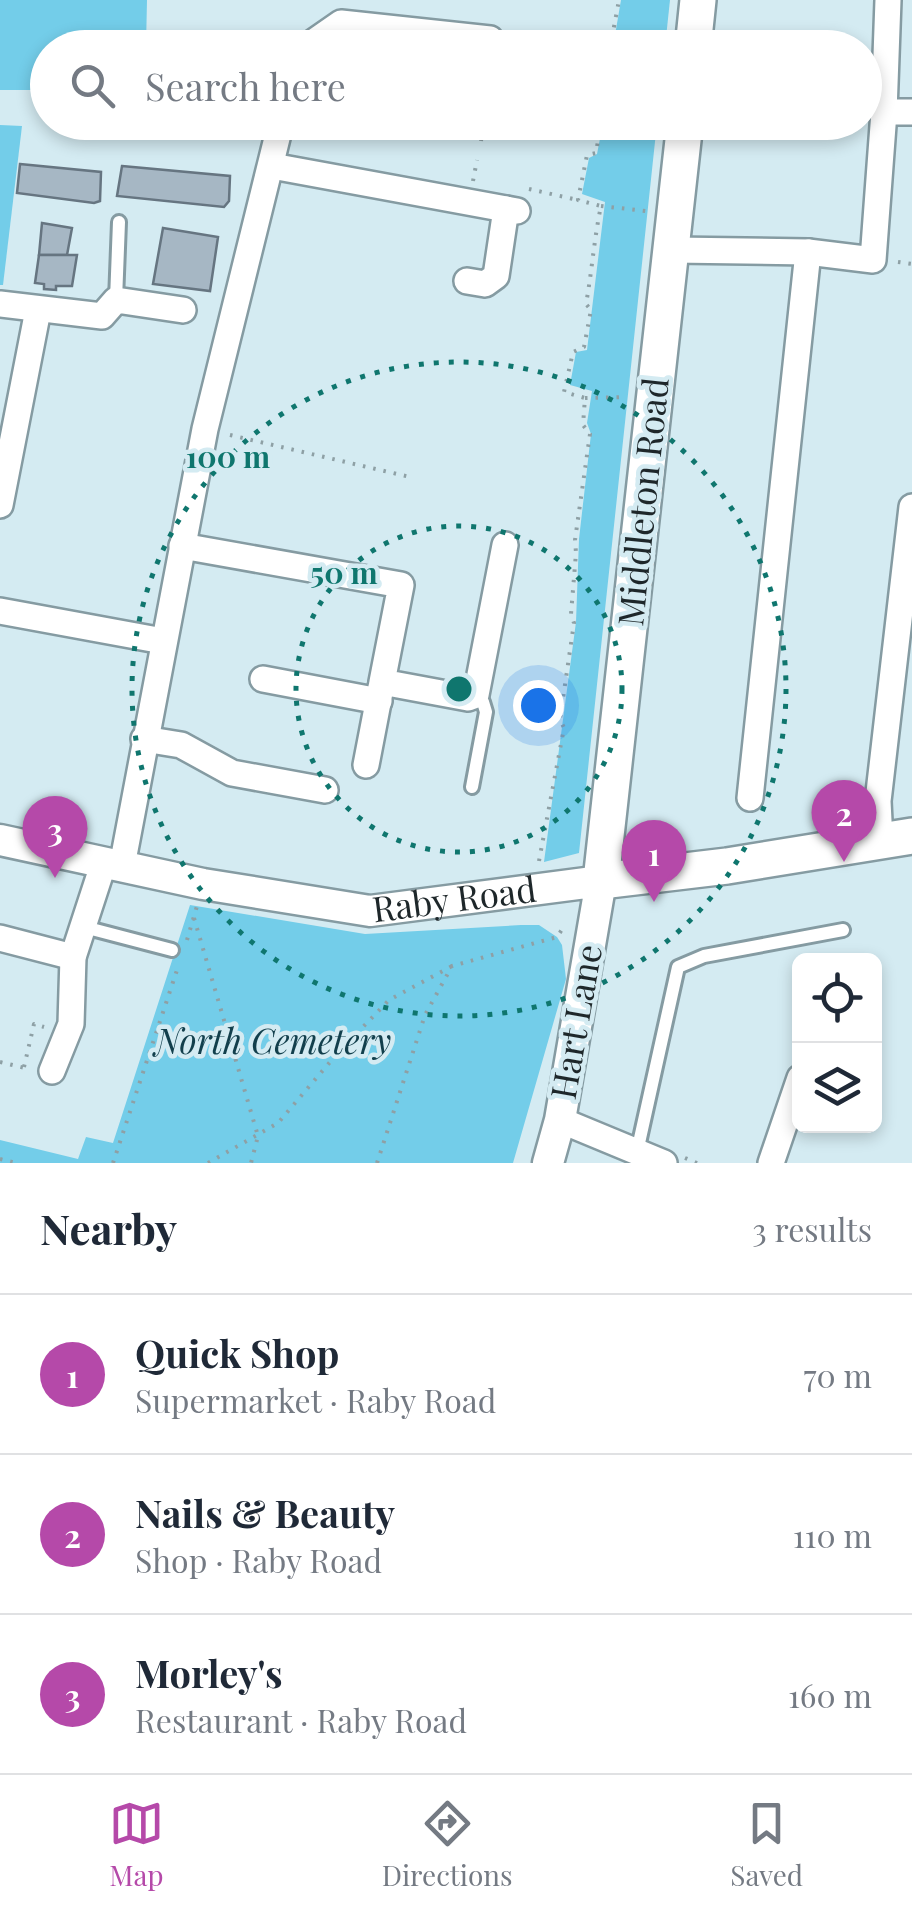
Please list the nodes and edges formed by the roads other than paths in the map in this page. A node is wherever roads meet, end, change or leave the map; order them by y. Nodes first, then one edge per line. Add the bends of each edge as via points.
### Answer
1 (698, 0) edge
2 (888, 0) edge
3 (330, 30) edge
4 (392, 30) edge
5 (695, 30) edge
6 (884, 112) junction
7 (912, 112) edge
8 (277, 140) edge
9 (684, 140) edge
10 (272, 166) junction
11 (118, 222) dead end
12 (672, 250) junction
13 (808, 252) junction
14 (467, 281) dead end
15 (116, 300) junction
16 (0, 304) edge
17 (38, 310) junction
18 (183, 310) dead end
19 (0, 505) edge
20 (912, 507) edge
21 (505, 545) dead end
22 (182, 546) junction
23 (0, 611) edge
24 (163, 641) junction
25 (263, 679) dead end
26 (380, 692) junction
27 (476, 694) junction
28 (144, 739) junction
29 (366, 765) dead end
30 (472, 787) dead end
31 (325, 790) dead end
32 (750, 798) dead end
33 (896, 838) edge
34 (0, 840) edge
35 (113, 864) junction
36 (600, 881) junction
37 (84, 927) junction
38 (843, 930) dead end
39 (0, 938) edge
40 (178, 949) road end
41 (74, 957) junction
42 (52, 1072) road end
43 (792, 1102) edge
44 (560, 1120) junction
45 (637, 1152) junction
46 (548, 1163) edge
47 (664, 1163) edge
48 (772, 1163) edge

1 - 5 main road
2 - 6 street
3 - 4 street via 340,23
6 - 7 street
6 - 13 street via 874,260
8 - 10 street
9 - 12 main road, Middleton Road
10 - 14 street via 511,210 496,276 486,284
10 - 22 street
11 - 15 lane
12 - 13 street
12 - 36 main road, Middleton Road
13 - 32 street
15 - 17 street via 102,316
15 - 18 street
16 - 17 street
17 - 19 street
20 - 33 street via 878,801
21 - 27 street
22 - 24 street
22 - 26 street via 401,585
23 - 24 street
24 - 28 street
25 - 26 street
26 - 27 street
26 - 29 street
27 - 30 lane via 486,712
28 - 31 street via 181,745 232,773
28 - 35 street
33 - 36 main road, Raby Road
34 - 35 street, Raby Road
35 - 36 street, Raby Road via 370,911
35 - 37 street
36 - 44 street, Hart Lane
37 - 40 lane
37 - 41 street
38 - 45 lane via 678,966
39 - 41 street
41 - 42 street via 71,1024
43 - 48 street
44 - 45 street
44 - 46 street, Hart Lane
45 - 47 street

